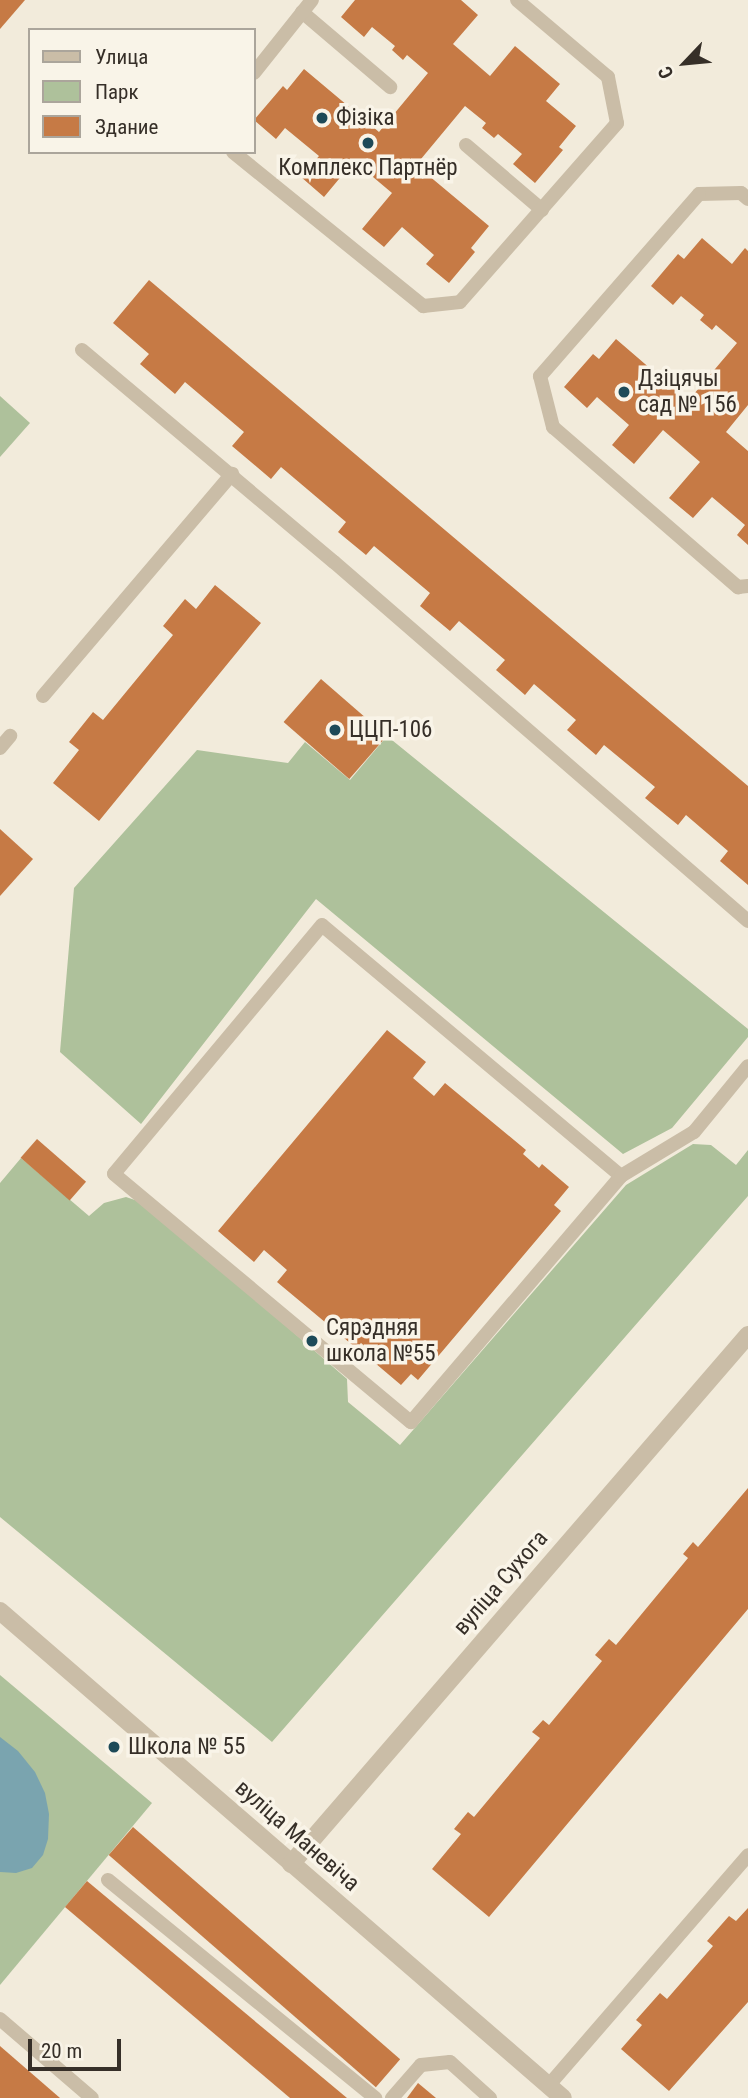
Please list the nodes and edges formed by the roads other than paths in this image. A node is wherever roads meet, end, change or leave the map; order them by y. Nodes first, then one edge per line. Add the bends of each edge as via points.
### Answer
1 (312, 0) edge
2 (517, 0) edge
3 (302, 12) junction
4 (256, 70) edge
5 (390, 87) dead end
6 (466, 145) dead end
7 (235, 154) edge
8 (748, 200) edge
9 (542, 210) junction
10 (82, 350) dead end
11 (232, 474) junction
12 (745, 590) edge
13 (43, 696) dead end
14 (10, 736) dead end
15 (0, 748) edge
16 (748, 921) edge
17 (748, 1066) edge
18 (621, 1176) junction
19 (748, 1335) edge
20 (0, 1611) edge
21 (748, 1855) edge
22 (291, 1864) junction
23 (108, 1880) dead end
24 (0, 2019) edge
25 (549, 2085) junction
26 (92, 2098) edge
27 (375, 2098) edge
28 (392, 2098) edge
29 (490, 2098) edge
30 (564, 2098) edge

1 - 3 lane
2 - 9 lane via 608,77 617,123
3 - 4 lane
3 - 5 lane
6 - 9 lane
7 - 9 lane via 423,306 460,302
8 - 12 lane via 741,194 699,194 540,376 553,427
10 - 11 lane
11 - 13 lane
11 - 16 lane
14 - 15 lane
17 - 18 lane via 694,1132
18 - 18 lane via 411,1422 114,1174 322,925
19 - 22 street, вуліца Сухога
20 - 22 street, вуліца Маневіча
21 - 25 lane
22 - 25 street, вуліца Маневіча
23 - 27 lane
24 - 26 lane
25 - 30 street, вуліца Маневіча
28 - 29 lane via 421,2064 450,2062

